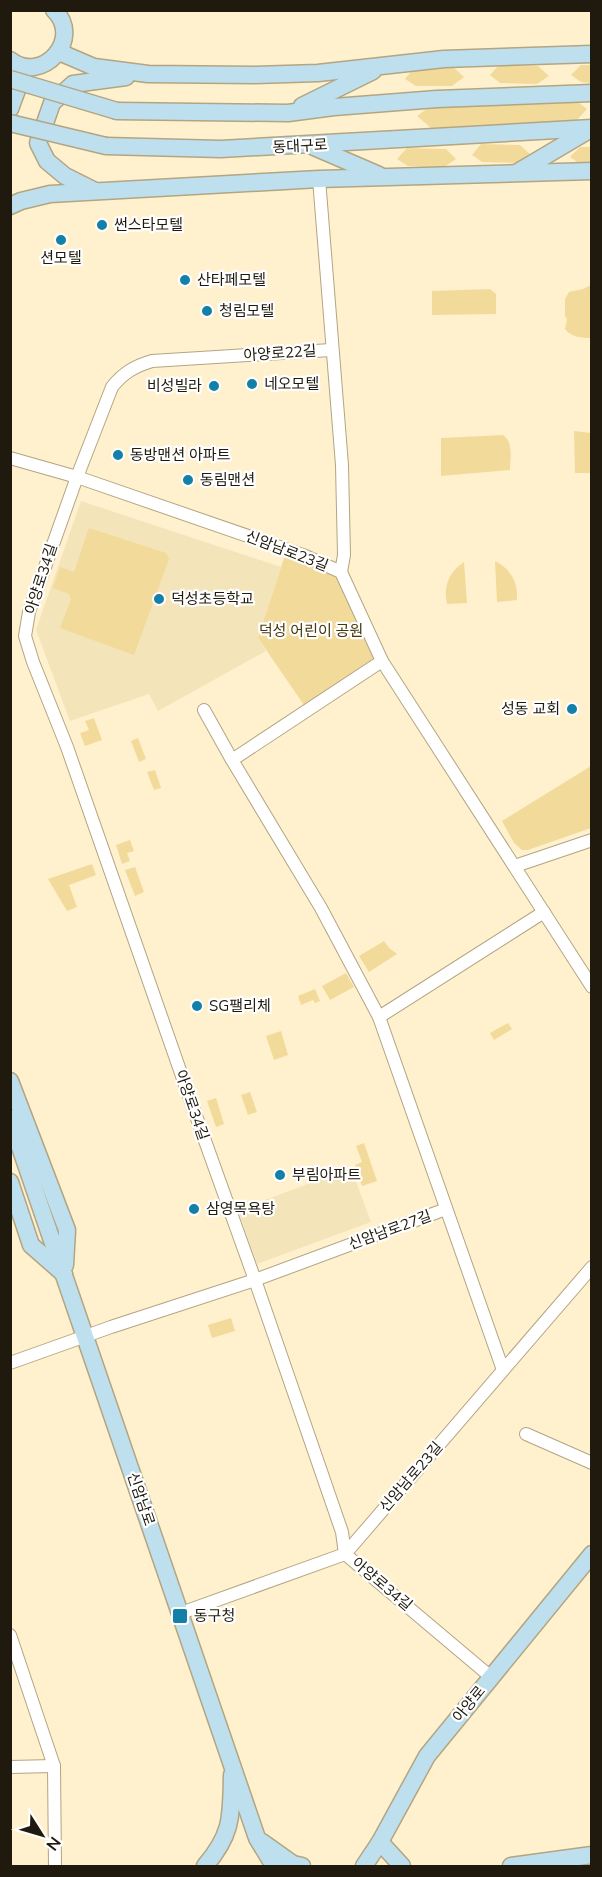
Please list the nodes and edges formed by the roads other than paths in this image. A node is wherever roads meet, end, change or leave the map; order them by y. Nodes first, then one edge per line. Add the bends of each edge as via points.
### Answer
1 (57, 12) edge
2 (59, 52) junction
3 (591, 54) edge
4 (18, 64) edge
5 (384, 65) junction
6 (148, 74) junction
7 (10, 79) edge
8 (591, 93) edge
9 (10, 110) edge
10 (288, 113) junction
11 (10, 123) edge
12 (591, 128) edge
13 (311, 145) junction
14 (591, 171) edge
15 (518, 172) junction
16 (384, 177) junction
17 (319, 179) junction
18 (96, 192) junction
19 (10, 206) edge
20 (331, 350) junction
21 (10, 458) edge
22 (77, 477) junction
23 (341, 572) junction
24 (382, 661) junction
25 (204, 710) dead end
26 (232, 760) junction
27 (591, 840) edge
28 (514, 866) junction
29 (544, 912) junction
30 (591, 987) edge
31 (379, 1017) junction
32 (10, 1081) edge
33 (12, 1124) edge
34 (10, 1182) edge
35 (446, 1209) junction
36 (591, 1267) edge
37 (64, 1275) junction
38 (255, 1280) junction
39 (85, 1336) junction
40 (10, 1363) edge
41 (503, 1370) junction
42 (526, 1434) dead end
43 (591, 1463) edge
44 (345, 1554) junction
45 (591, 1554) edge
46 (181, 1613) junction
47 (10, 1635) edge
48 (491, 1677) junction
49 (232, 1762) junction
50 (54, 1766) junction
51 (10, 1767) edge
52 (257, 1838) junction
53 (380, 1842) junction
54 (591, 1855) edge
55 (55, 1866) edge
56 (205, 1866) edge
57 (274, 1866) edge
58 (302, 1866) edge
59 (364, 1866) edge
60 (402, 1866) edge
61 (523, 1866) edge

1 - 2 main road via 65,35
2 - 4 main road via 37,67
2 - 6 main road via 94,67
3 - 5 main road
4 - 9 main road
5 - 6 main road via 309,73
5 - 10 main road
6 - 18 main road via 73,84 52,103 38,142 47,161 65,176
7 - 10 main road, bridge via 117,111
8 - 10 main road via 437,99
11 - 13 main road, 동대구로, bridge via 106,146 221,149
12 - 13 main road, 동대구로
12 - 15 main road
13 - 16 main road
14 - 15 main road
15 - 16 main road
16 - 17 main road
17 - 18 main road
17 - 20 street
18 - 19 main road via 50,194
20 - 22 street, 아양로22길 via 152,361 134,366 112,387
20 - 23 street, 아양로22길 via 342,465
21 - 22 street, 신암남로23길
22 - 23 street, 신암남로23길 via 303,555
22 - 38 street, 아양로34길 via 29,612 25,636
23 - 24 street, 신암남로23길
24 - 26 street
24 - 28 street, 신암남로23길
25 - 26 street, 신암남로27길
26 - 31 street, 신암남로27길
27 - 28 street
28 - 29 street, 신암남로23길
29 - 30 street, 신암남로23길
29 - 31 street
31 - 35 street, 신암남로27길
32 - 37 main road via 67,1230
33 - 37 main road, 신암남로
34 - 37 main road via 31,1245
35 - 38 street, 신암남로27길
35 - 41 street
36 - 41 street, 신암남로23길
37 - 39 main road, 신암남로
38 - 39 street, 신암남로27길
38 - 44 street, 아양로34길 via 342,1532
39 - 40 street, 신암남로27길
39 - 46 main road, 신암남로
41 - 44 street, 신암남로23길
42 - 43 street
44 - 46 street, 신암남로23길
44 - 48 street, 아양로34길
45 - 48 main road, 아양로
46 - 49 main road, 신암남로
47 - 50 street
48 - 53 main road, 아양로 via 427,1756
49 - 52 main road, 신암남로
49 - 56 main road via 231,1820 220,1849
50 - 51 street
50 - 55 street
52 - 57 main road, 신암남로
52 - 58 main road via 293,1864
53 - 59 main road, 아양로
53 - 60 main road
54 - 61 main road

